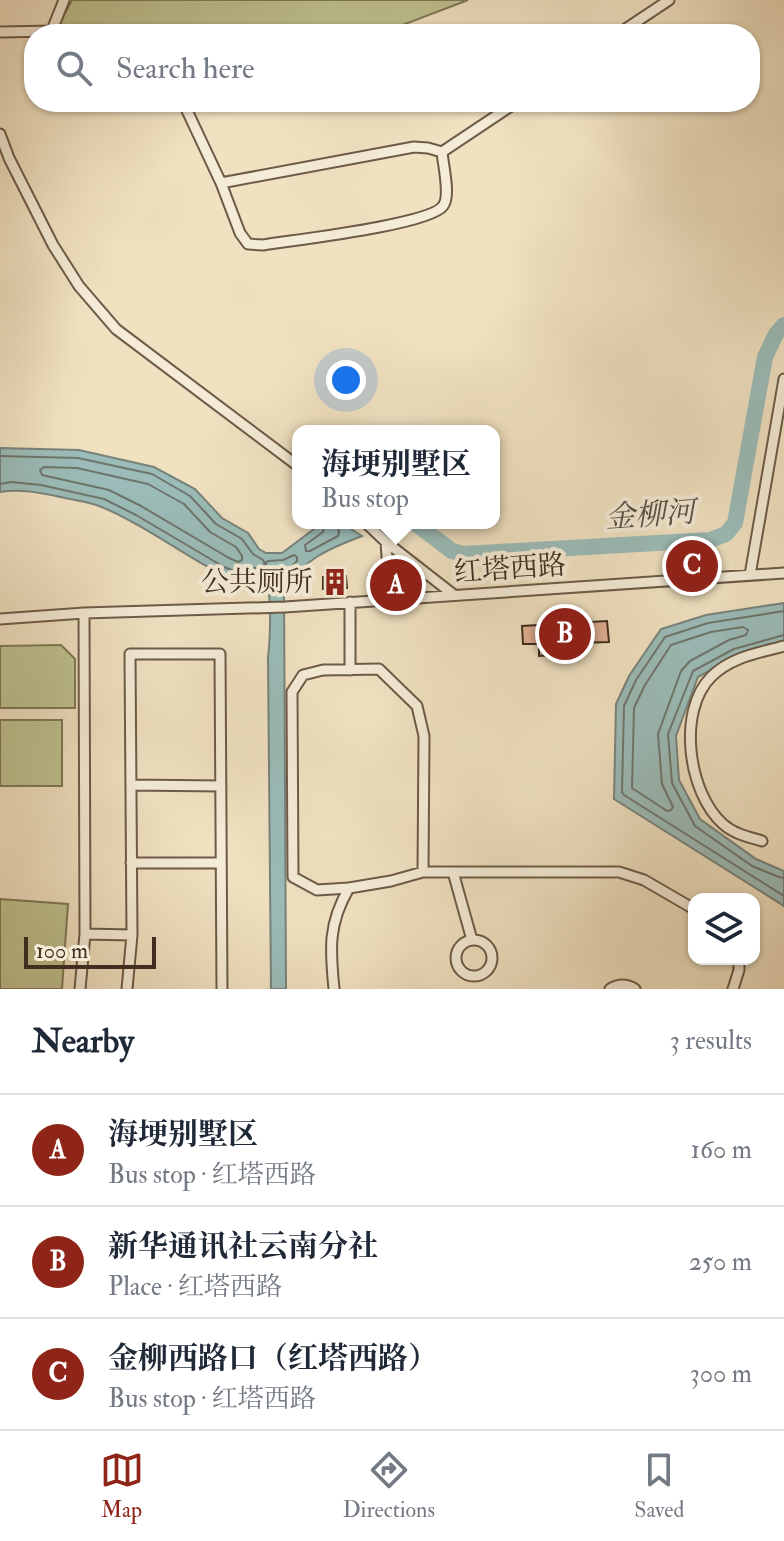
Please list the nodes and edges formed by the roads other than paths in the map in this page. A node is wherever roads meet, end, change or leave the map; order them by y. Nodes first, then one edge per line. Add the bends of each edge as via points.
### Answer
1 (64, 0) edge
2 (669, 0) edge
3 (54, 24) edge
4 (633, 24) edge
5 (0, 32) edge
6 (24, 32) edge
7 (188, 112) edge
8 (502, 112) edge
9 (0, 134) edge
10 (442, 152) junction
11 (221, 183) junction
12 (784, 379) edge
13 (292, 461) edge
14 (372, 529) edge
15 (386, 542) junction
16 (784, 573) edge
17 (750, 575) junction
18 (454, 595) junction
19 (377, 600) junction
20 (350, 602) junction
21 (84, 613) junction
22 (0, 619) edge
23 (784, 646) edge
24 (350, 670) junction
25 (131, 785) junction
26 (221, 786) junction
27 (762, 841) dead end
28 (131, 863) junction
29 (221, 863) junction
30 (423, 872) junction
31 (453, 872) junction
32 (349, 888) junction
33 (688, 906) edge
34 (85, 934) junction
35 (132, 935) junction
36 (472, 940) junction
37 (739, 965) edge
38 (80, 989) edge
39 (127, 989) edge
40 (222, 989) edge
41 (334, 989) edge
42 (610, 989) edge
43 (635, 989) edge
44 (733, 989) edge

1 - 3 street
2 - 4 street
5 - 6 street
7 - 11 street
8 - 10 street
9 - 13 street via 53,245 116,329
10 - 11 street via 414,147
10 - 11 street via 447,197 437,212 388,226 263,245 248,244 240,233
12 - 17 street
14 - 15 street
15 - 18 street
15 - 19 street via 388,571
16 - 17 street, 红塔西路
17 - 18 street, 红塔西路
18 - 19 street, 红塔西路
19 - 20 street, 红塔西路
20 - 21 street, 红塔西路
20 - 24 street
21 - 22 street, 红塔西路
21 - 34 street
23 - 27 street via 737,659 712,676 693,712 692,759 703,796 722,823
24 - 30 street via 379,669 417,706 424,736
24 - 32 street via 303,675 292,692 293,877 317,890
25 - 26 street
25 - 26 street via 130,654 220,654
25 - 28 street
26 - 29 street
28 - 29 street
28 - 35 street
29 - 40 street
30 - 31 street
30 - 32 street
31 - 33 street via 619,872
31 - 36 street
32 - 41 street via 338,907 330,945
34 - 35 street
34 - 38 street
35 - 39 street
36 - 36 street via 460,945 455,957 463,973 476,976 490,967 492,956 487,946
37 - 44 street
42 - 43 street

